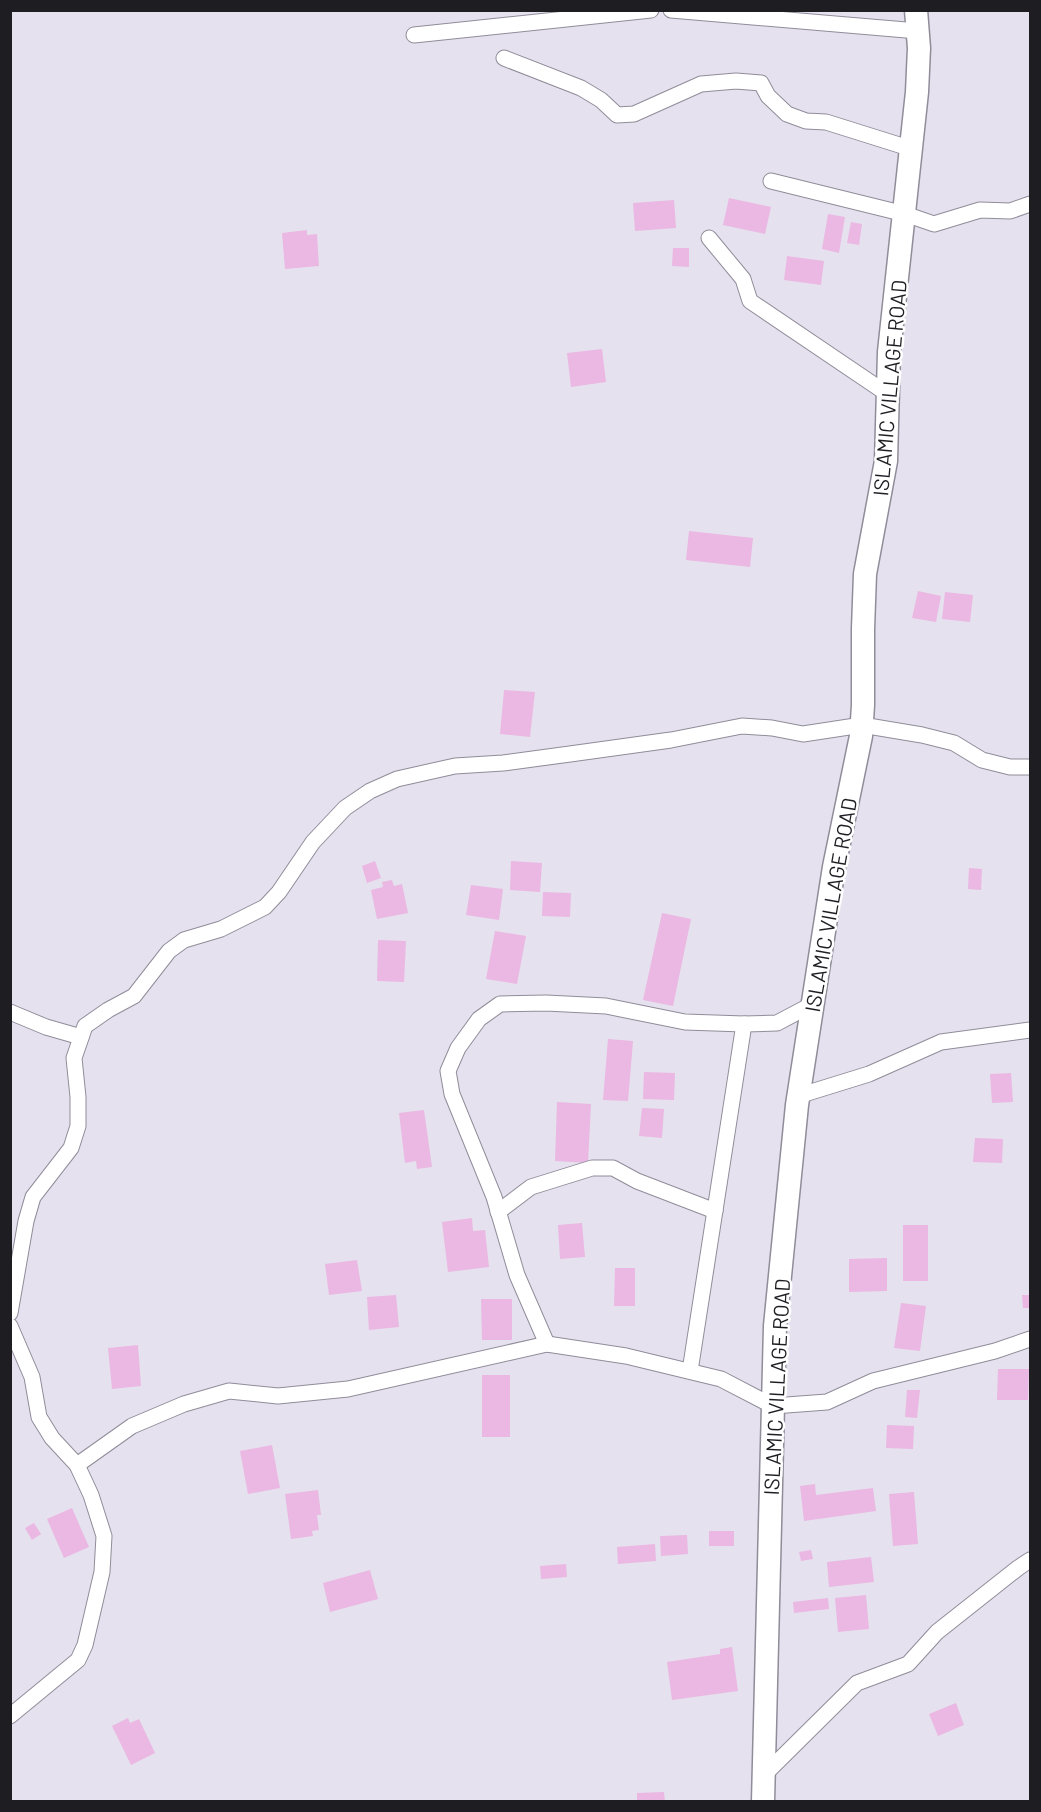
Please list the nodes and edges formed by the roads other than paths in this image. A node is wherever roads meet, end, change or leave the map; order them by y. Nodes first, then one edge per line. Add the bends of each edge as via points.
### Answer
1 (651, 10) edge
2 (671, 10) edge
3 (917, 21) edge
4 (414, 35) dead end
5 (504, 58) dead end
6 (912, 149) junction
7 (771, 181) dead end
8 (1030, 204) edge
9 (905, 214) junction
10 (710, 238) dead end
11 (889, 395) junction
12 (862, 725) junction
13 (1030, 767) edge
14 (813, 1004) junction
15 (10, 1012) edge
16 (744, 1024) junction
17 (1030, 1030) edge
18 (81, 1037) junction
19 (798, 1096) junction
20 (715, 1211) junction
21 (498, 1212) junction
22 (10, 1313) edge
23 (10, 1326) edge
24 (1030, 1339) edge
25 (547, 1344) junction
26 (690, 1371) junction
27 (773, 1406) junction
28 (77, 1465) junction
29 (1030, 1560) edge
30 (10, 1716) edge
31 (763, 1776) junction
32 (763, 1802) edge

1 - 4 street
2 - 3 street
3 - 6 street, ISLAMIC VILLAGE ROAD via 919,48
5 - 6 street via 581,88 617,115 634,114 701,84 761,83 768,96 788,114
6 - 9 street, ISLAMIC VILLAGE ROAD
7 - 9 street
8 - 9 street via 1010,211 980,210 934,224
9 - 11 street, ISLAMIC VILLAGE ROAD via 889,352
10 - 11 street via 743,279 750,302
11 - 12 street, ISLAMIC VILLAGE ROAD via 886,461 865,574
12 - 13 street via 954,743 982,760 1010,767
12 - 14 street, ISLAMIC VILLAGE ROAD via 834,867
12 - 18 street via 803,734 742,726 671,740 455,766 397,779 345,808 313,842 265,907 221,929 184,940 169,951 134,996 85,1026
14 - 16 street via 777,1023
14 - 19 street, ISLAMIC VILLAGE ROAD
15 - 18 street via 46,1028
16 - 20 street
16 - 21 street via 685,1022 606,1006 546,1003 500,1004 479,1019 458,1048 448,1071 452,1094
17 - 19 street via 941,1042 869,1074
18 - 22 street via 74,1058 78,1126 71,1148 33,1197
19 - 27 street, ISLAMIC VILLAGE ROAD via 775,1326
20 - 21 street via 613,1168 592,1168 531,1187
20 - 26 street
21 - 25 street via 517,1275
23 - 28 street via 32,1377 39,1417
24 - 27 street via 873,1381 827,1402
25 - 26 street
25 - 28 street via 348,1389 278,1396 229,1391 184,1404 132,1426
26 - 27 street via 721,1378
27 - 31 street, ISLAMIC VILLAGE ROAD
28 - 30 street via 104,1536 102,1572 85,1645 78,1660
29 - 31 street via 938,1632 908,1664 856,1683
31 - 32 street, ISLAMIC VILLAGE ROAD

